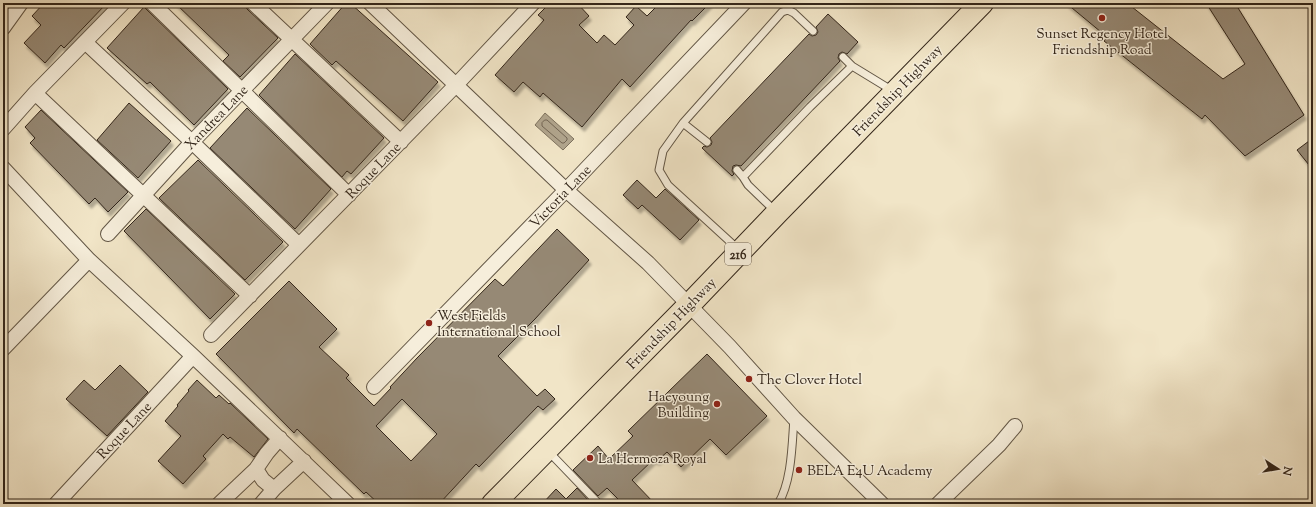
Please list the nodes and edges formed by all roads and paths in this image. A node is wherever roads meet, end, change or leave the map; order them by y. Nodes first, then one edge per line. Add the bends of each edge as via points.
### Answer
1 (21, 3) edge
2 (123, 3) edge
3 (152, 3) edge
4 (253, 3) edge
5 (327, 3) edge
6 (370, 3) edge
7 (533, 3) edge
8 (744, 3) edge
9 (982, 3) edge
10 (3, 28) edge
11 (813, 31) dead end
12 (292, 39) junction
13 (85, 42) junction
14 (843, 57) dead end
15 (852, 66) junction
16 (456, 85) junction
17 (242, 90) junction
18 (895, 92) junction
19 (35, 93) junction
20 (683, 123) junction
21 (3, 129) edge
22 (192, 142) junction
23 (401, 142) junction
24 (707, 142) dead end
25 (3, 168) edge
26 (737, 170) dead end
27 (743, 178) junction
28 (566, 190) junction
29 (349, 195) junction
30 (143, 196) junction
31 (777, 213) junction
32 (108, 234) dead end
33 (299, 245) junction
34 (740, 251) junction
35 (89, 260) junction
36 (250, 296) junction
37 (689, 305) junction
38 (211, 335) dead end
39 (3, 348) edge
40 (193, 356) junction
41 (374, 387) dead end
42 (794, 418) junction
43 (1015, 426) dead end
44 (280, 438) junction
45 (546, 450) junction
46 (304, 461) junction
47 (256, 469) junction
48 (274, 489) junction
49 (56, 504) edge
50 (219, 504) edge
51 (261, 504) edge
52 (348, 504) edge
53 (493, 504) edge
54 (599, 504) edge
55 (778, 504) edge
56 (882, 504) edge
57 (938, 504) edge

1 - 10 street
2 - 13 street
3 - 17 street
4 - 12 street
5 - 12 street, Xandrea Lane
6 - 16 street
7 - 16 street, Roque Lane
8 - 28 street, Victoria Lane
9 - 18 main road, Friendship Highway / 216
11 - 20 lane via 794,13 788,10 782,12
12 - 17 street, Xandrea Lane
12 - 23 street
13 - 19 street
13 - 22 street
14 - 15 lane
15 - 18 lane
15 - 27 lane
16 - 23 street, Roque Lane
16 - 28 street
17 - 22 street, Xandrea Lane
17 - 29 street
18 - 31 main road, Friendship Highway / 216
19 - 21 street
19 - 30 street
20 - 24 lane
20 - 34 lane via 663,151 659,170 668,185
22 - 30 street, Xandrea Lane
22 - 33 street
23 - 29 street, Roque Lane
25 - 35 street
26 - 27 lane
27 - 31 lane
28 - 37 street via 648,263
28 - 41 street, Victoria Lane
29 - 33 street, Roque Lane
30 - 32 street, Xandrea Lane
30 - 36 street
31 - 34 main road, Friendship Highway / 216
33 - 36 street, Roque Lane
34 - 37 main road, Friendship Highway / 216
35 - 39 street
35 - 40 street
36 - 38 street, Roque Lane
37 - 42 street
37 - 45 main road, Friendship Highway / 216
40 - 44 street
40 - 49 street, Roque Lane
42 - 55 lane via 788,473
42 - 56 street
43 - 57 street
44 - 46 street
44 - 47 street
45 - 53 main road, Friendship Highway / 216
45 - 54 lane
46 - 48 street
46 - 52 street
47 - 48 street via 263,480
47 - 50 street
48 - 51 street

